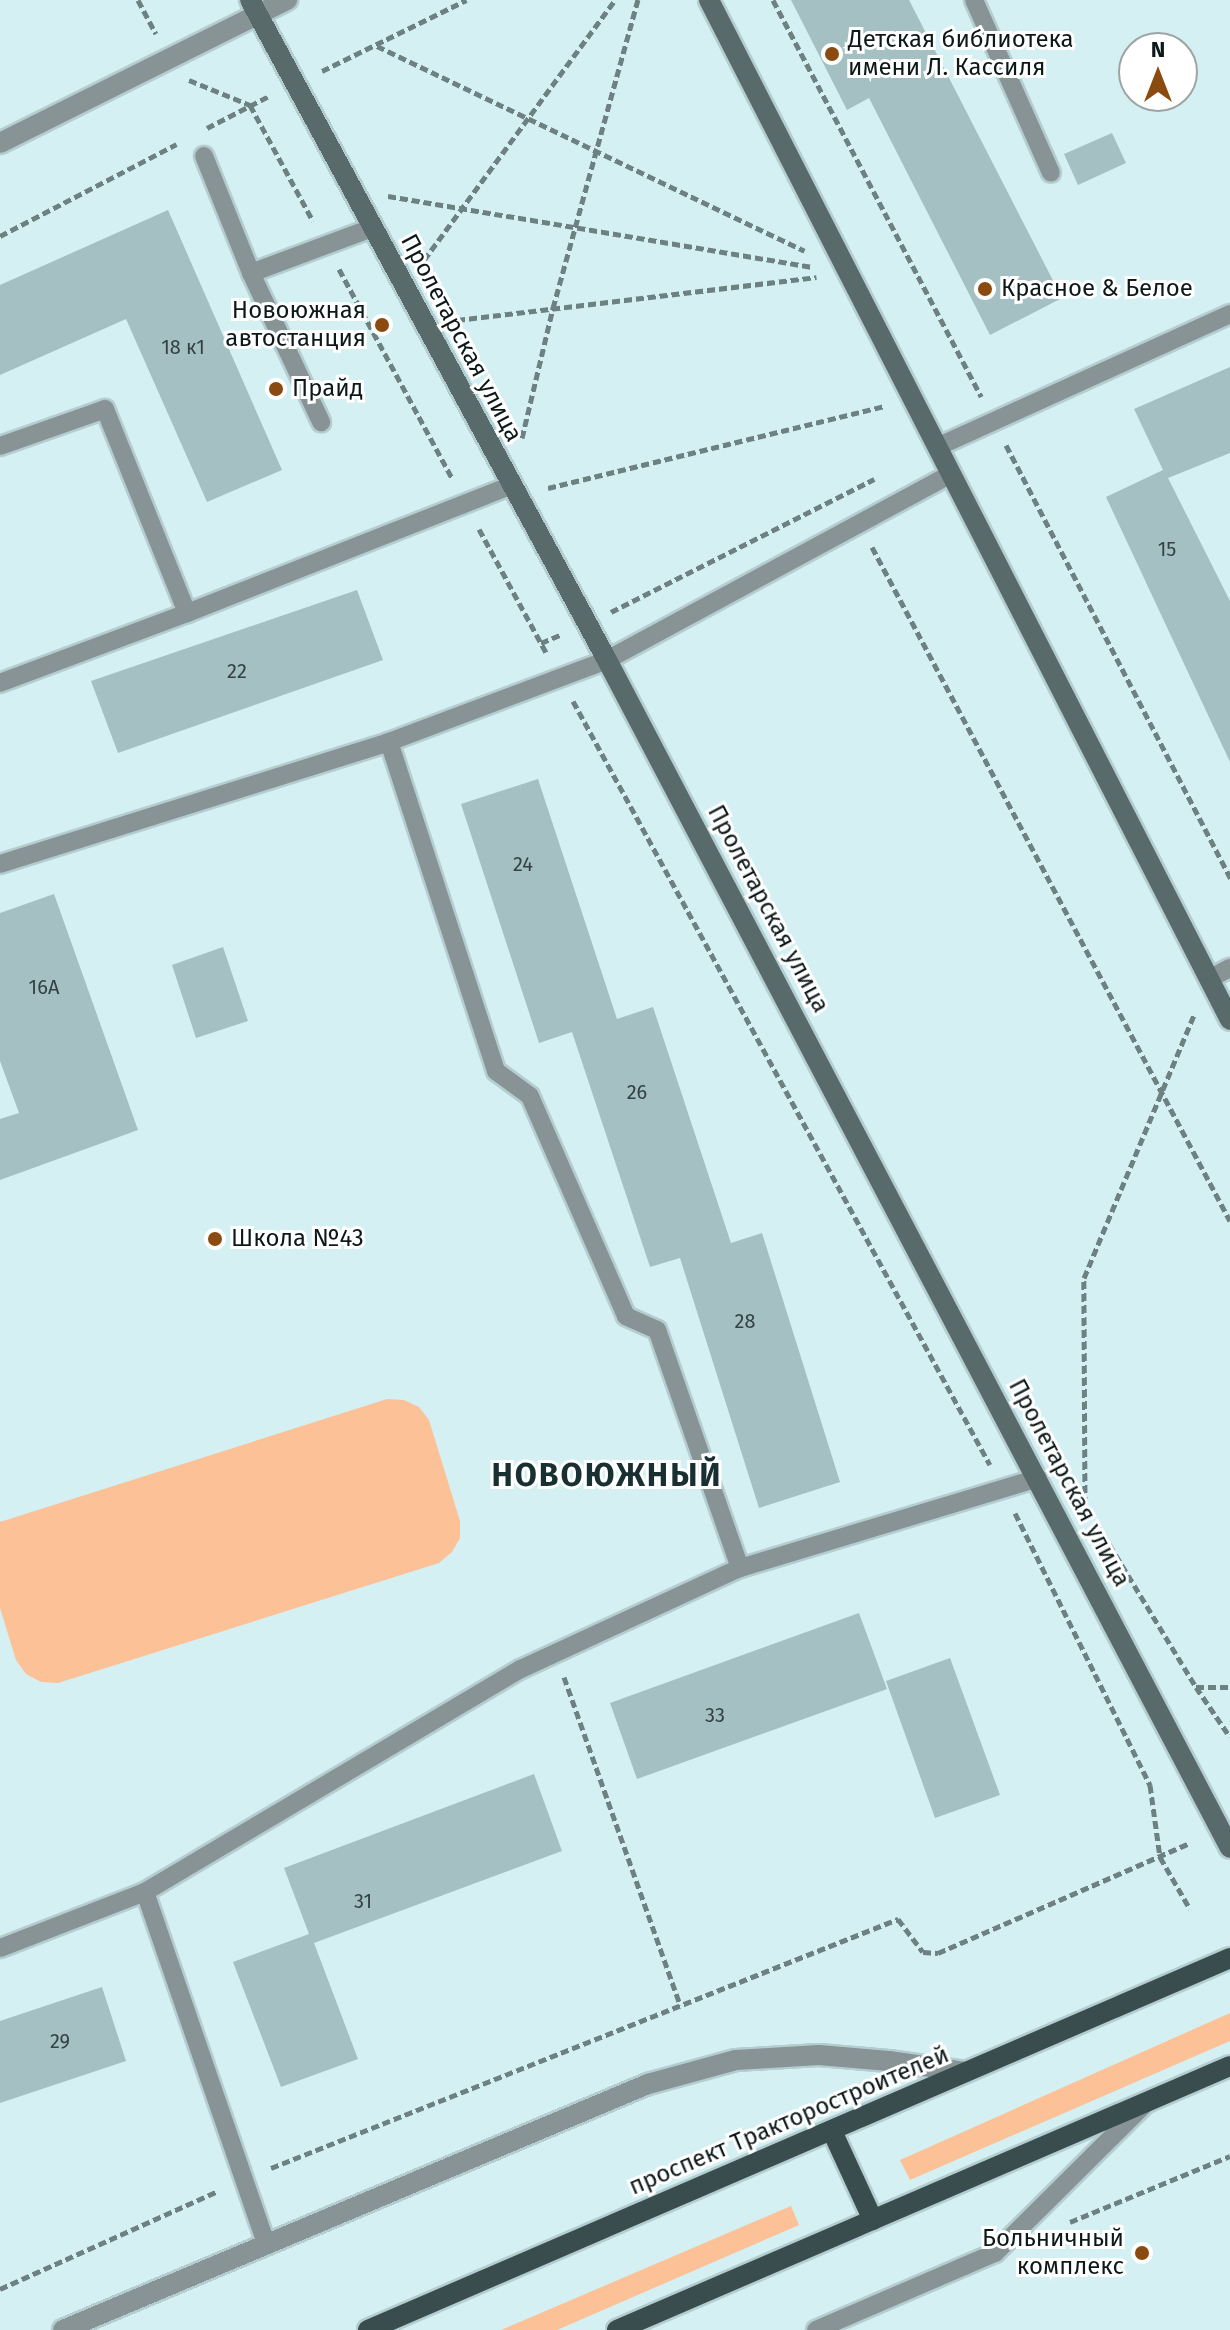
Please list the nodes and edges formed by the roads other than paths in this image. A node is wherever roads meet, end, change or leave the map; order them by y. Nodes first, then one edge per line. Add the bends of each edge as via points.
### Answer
1 (287, 0) edge
2 (709, 0) edge
3 (974, 0) edge
4 (254, 7) edge
5 (0, 143) edge
6 (204, 156) dead end
7 (1051, 173) dead end
8 (372, 228) junction
9 (251, 273) junction
10 (1230, 314) edge
11 (321, 422) dead end
12 (0, 446) edge
13 (937, 447) junction
14 (951, 474) junction
15 (513, 491) junction
16 (187, 613) junction
17 (607, 660) junction
18 (0, 683) edge
19 (389, 742) junction
20 (0, 864) edge
21 (1230, 968) edge
22 (1209, 979) junction
23 (1230, 1020) edge
24 (1038, 1478) junction
25 (740, 1568) junction
26 (1230, 1848) edge
27 (145, 1892) junction
28 (0, 1948) edge
29 (1230, 1958) edge
30 (1230, 2066) edge
31 (965, 2072) junction
32 (1149, 2100) junction
33 (832, 2131) junction
34 (873, 2220) junction
35 (266, 2243) junction
36 (63, 2330) edge
37 (368, 2330) edge
38 (617, 2330) edge
39 (816, 2330) edge

1 - 4 street
2 - 13 street
3 - 7 lane
4 - 5 street via 169,59
4 - 8 street, Пролетарская улица
6 - 9 lane
8 - 9 lane
8 - 15 street, Пролетарская улица
9 - 11 lane
10 - 13 lane
12 - 16 lane via 105,409
13 - 14 street
14 - 17 lane
14 - 22 street
15 - 16 lane via 465,503
15 - 17 street, Пролетарская улица
16 - 18 lane
17 - 19 lane
17 - 24 street, Пролетарская улица
19 - 20 lane
19 - 25 lane via 496,1071 530,1096 626,1316 657,1330
21 - 22 lane
22 - 23 street
24 - 25 lane
24 - 26 street, Пролетарская улица
25 - 27 lane via 521,1669
27 - 28 lane
27 - 35 lane
29 - 31 main road, проспект Тракторостроителей
30 - 32 main road
31 - 33 main road, проспект Тракторостроителей
31 - 35 street via 819,2055 736,2060 648,2084
32 - 34 main road
32 - 39 lane via 995,2253
33 - 34 main road
33 - 37 main road, проспект Тракторостроителей
34 - 38 main road
35 - 36 street

